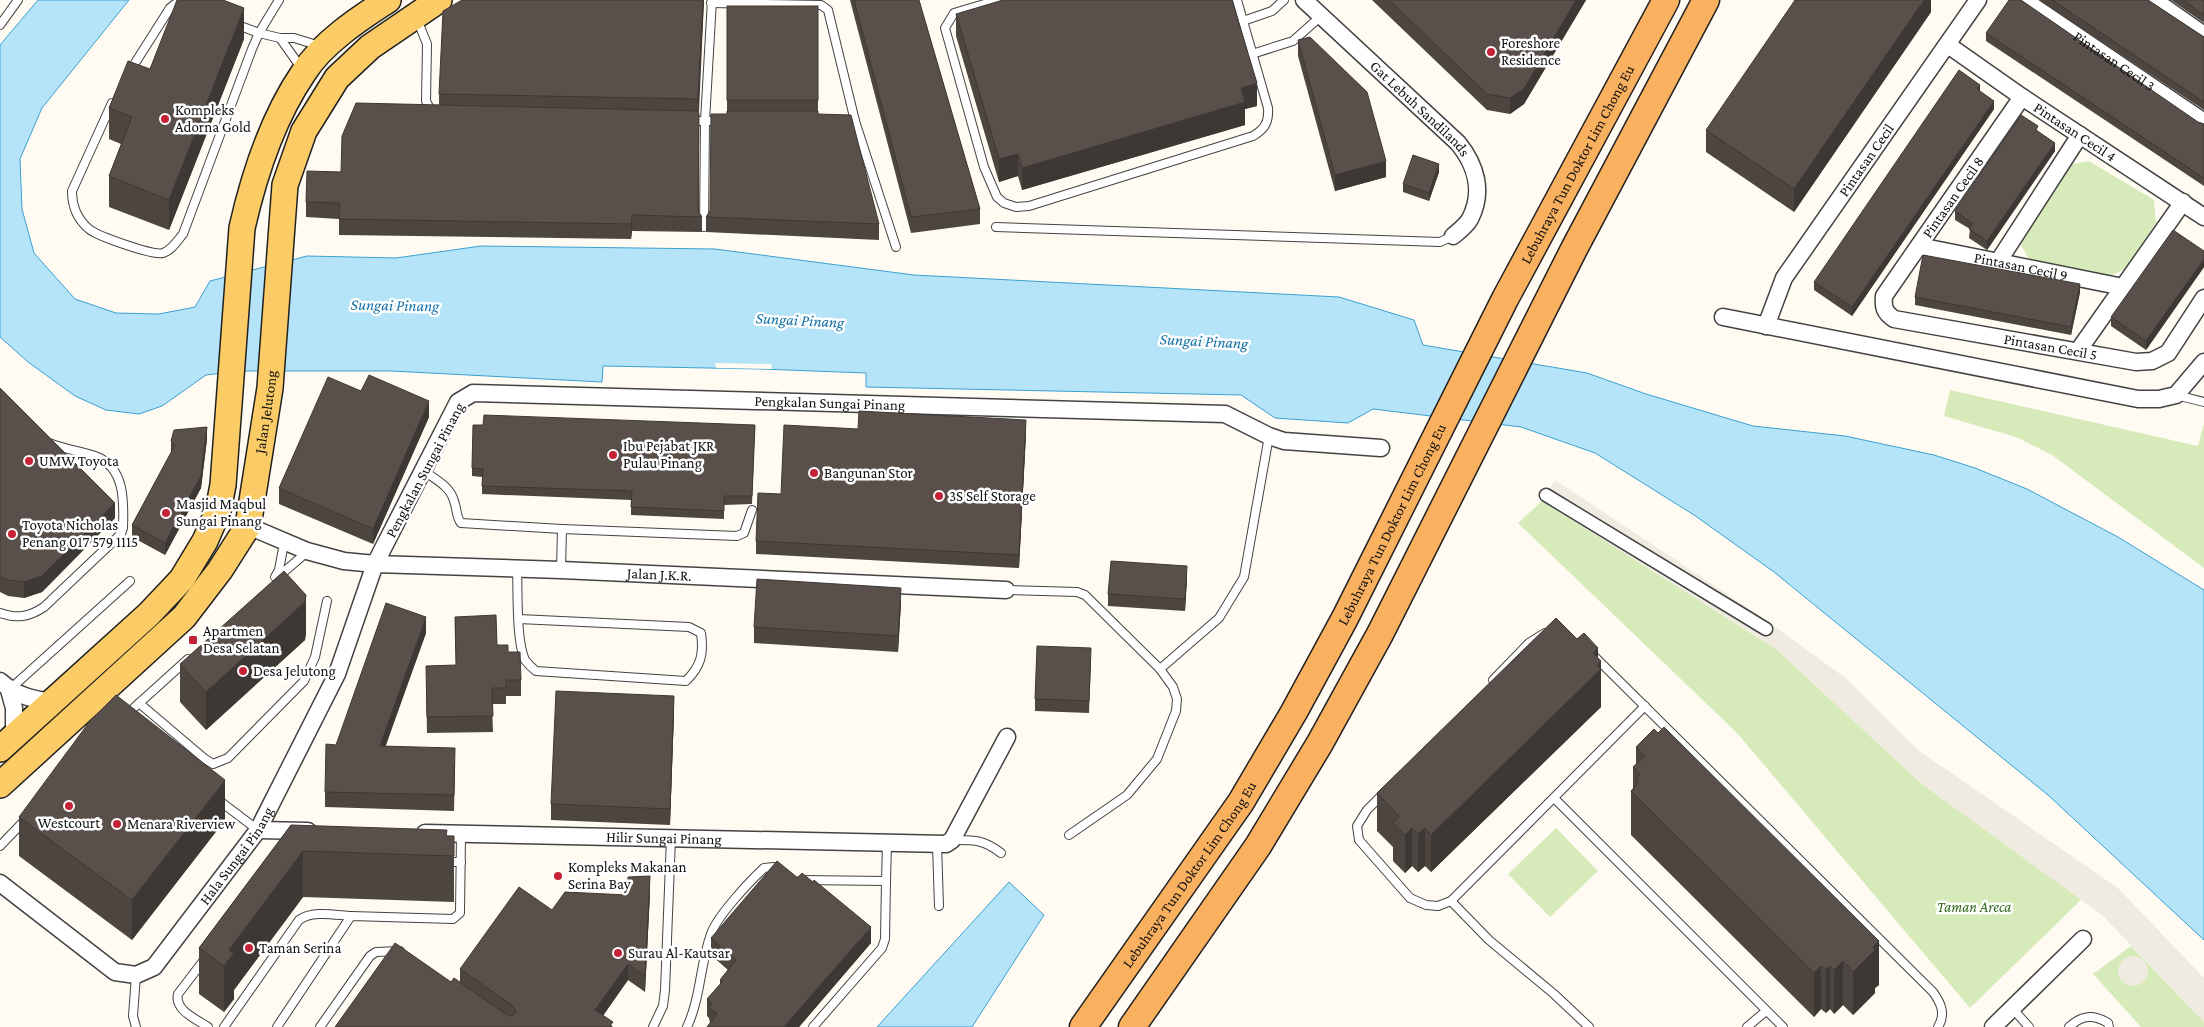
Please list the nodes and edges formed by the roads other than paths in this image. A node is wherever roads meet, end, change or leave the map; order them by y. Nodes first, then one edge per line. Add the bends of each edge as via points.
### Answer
1 (18, 0) edge
2 (279, 0) edge
3 (388, 0) edge
4 (439, 0) edge
5 (998, 0) edge
6 (1237, 0) edge
7 (1284, 0) edge
8 (1304, 0) edge
9 (1666, 0) edge
10 (1706, 0) edge
11 (1978, 0) edge
12 (2024, 0) edge
13 (2154, 0) edge
14 (712, 1) edge
15 (192, 7) edge
16 (415, 15) junction
17 (1321, 16) junction
18 (226, 20) edge
19 (1243, 21) junction
20 (0, 26) edge
21 (259, 33) junction
22 (2204, 35) edge
23 (280, 38) junction
24 (1948, 45) junction
25 (326, 48) junction
26 (1252, 54) junction
27 (304, 70) junction
28 (124, 81) edge
29 (2022, 97) junction
30 (115, 98) edge
31 (437, 114) edge
32 (676, 120) edge
33 (705, 121) junction
34 (733, 121) edge
35 (836, 121) edge
36 (855, 121) junction
37 (2204, 122) edge
38 (2080, 135) junction
39 (2183, 202) junction
40 (2204, 217) edge
41 (996, 227) dead end
42 (704, 228) dead end
43 (1453, 236) joint
44 (1919, 246) junction
45 (896, 247) dead end
46 (1998, 262) junction
47 (2123, 287) junction
48 (1884, 296) joint
49 (2204, 298) edge
50 (1723, 317) dead end
51 (1766, 326) junction
52 (2078, 351) junction
53 (2204, 362) edge
54 (2176, 395) junction
55 (2204, 402) edge
56 (1270, 436) junction
57 (42, 439) edge
58 (1381, 448) dead end
59 (424, 471) junction
60 (1546, 495) dead end
61 (752, 510) dead end
62 (248, 526) junction
63 (562, 530) junction
64 (284, 543) junction
65 (307, 551) junction
66 (375, 564) junction
67 (517, 569) junction
68 (561, 570) junction
69 (130, 582) dead end
70 (1006, 590) joint
71 (327, 601) dead end
72 (0, 613) edge
73 (519, 619) junction
74 (1766, 629) dead end
75 (1556, 631) edge
76 (196, 651) edge
77 (1591, 652) edge
78 (1160, 670) junction
79 (1489, 684) edge
80 (5, 685) edge
81 (52, 702) junction
82 (139, 703) junction
83 (1645, 706) junction
84 (121, 718) edge
85 (1007, 737) dead end
86 (7, 743) edge
87 (0, 785) edge
88 (1387, 789) edge
89 (211, 794) edge
90 (1554, 798) junction
91 (32, 813) edge
92 (258, 830) junction
93 (326, 831) edge
94 (413, 833) edge
95 (462, 834) junction
96 (1070, 835) dead end
97 (671, 838) junction
98 (945, 842) junction
99 (887, 843) junction
100 (0, 846) edge
101 (1001, 853) dead end
102 (442, 862) edge
103 (461, 862) junction
104 (886, 881) junction
105 (1, 887) edge
106 (1451, 900) junction
107 (939, 906) dead end
108 (351, 916) junction
109 (2083, 939) dead end
110 (405, 952) edge
111 (208, 955) edge
112 (136, 976) junction
113 (2012, 1008) junction
114 (1766, 1011) junction
115 (136, 1027) edge
116 (208, 1027) edge
117 (224, 1027) edge
118 (277, 1027) edge
119 (320, 1027) edge
120 (653, 1027) edge
121 (688, 1027) edge
122 (813, 1027) edge
123 (1083, 1027) edge
124 (1132, 1027) edge
125 (1589, 1027) edge
126 (1747, 1027) edge
127 (1783, 1027) edge
128 (1938, 1027) edge
129 (1992, 1027) edge
130 (2029, 1027) edge
131 (2069, 1027) edge
132 (2109, 1027) edge

1 - 20 lane
2 - 21 lane
3 - 25 main road via 349,26
4 - 16 main road, Jalan Jelutong
5 - 26 lane via 954,12 945,28 984,167 997,197 1016,207 1038,203 1260,131 1266,125 1268,108
6 - 19 lane
7 - 19 lane via 1272,11
8 - 17 street, Gat Lebuh Sandilands
9 - 123 highway, Lebuhraya Tun Doktor Lim Chong Eu via 1505,299 1345,618 1294,712 1241,802
10 - 124 highway via 1574,249 1380,634 1320,743 1258,846
11 - 24 street, Pintasan Cecil
12 - 37 street, Pintasan Cecil 3
13 - 22 street
14 - 33 lane
14 - 36 lane via 825,6
15 - 28 lane via 184,3 170,8
16 - 31 lane via 427,44 426,100 431,111
16 - 62 main road, Jalan Jelutong via 370,47 337,78 304,131 285,185 270,388
17 - 26 lane via 1293,41
17 - 43 street, Gat Lebuh Sandilands via 1468,154 1478,184 1477,198 1469,221
18 - 21 lane
19 - 26 lane
21 - 23 lane
21 - 30 lane via 183,234 162,253 147,252 90,230 72,203 72,191
23 - 25 lane via 294,38
23 - 27 lane
24 - 29 street, Pintasan Cecil 4
24 - 51 street, Pintasan Cecil via 1784,278
25 - 27 main road
27 - 81 main road via 270,137 251,188 242,228 224,485 218,511 205,541 182,579 149,614
29 - 38 street, Pintasan Cecil 4
29 - 44 street, Pintasan Cecil 8
32 - 33 lane
33 - 34 lane
33 - 42 lane
35 - 36 lane
36 - 45 lane
38 - 39 street, Pintasan Cecil 4
38 - 46 street
39 - 40 street, Pintasan Cecil 4
39 - 47 street
41 - 43 lane via 1440,242
44 - 46 street, Pintasan Cecil 9
44 - 48 street, Pintasan Cecil 8
46 - 47 street, Pintasan Cecil 9
47 - 52 street
48 - 52 street, Pintasan Cecil 5 via 1886,314 1894,319
49 - 52 street, Pintasan Cecil 5 via 2168,353 2152,361 2136,362
50 - 51 street
51 - 54 street via 2138,399
53 - 54 street
54 - 55 lane
56 - 58 street, Pengkalan Sungai Pinang via 1284,441
56 - 59 street, Pengkalan Sungai Pinang via 1225,414 473,393 458,402
56 - 78 lane via 1244,577 1219,618
57 - 72 lane via 98,457 117,472 123,528 121,534 34,614 11,617
59 - 63 lane via 447,487 461,523
59 - 66 street, Pengkalan Sungai Pinang
60 - 74 street
61 - 63 lane via 746,530 737,536
62 - 64 street, Jalan J.K.R.
62 - 87 main road, Jalan Jelutong via 184,617
63 - 68 lane
64 - 65 street, Jalan J.K.R.
64 - 65 lane via 279,570 271,583
65 - 66 street, Jalan J.K.R. via 344,561
66 - 67 street, Jalan J.K.R.
66 - 92 street, Hala Sungai Pinang via 337,674
67 - 68 street, Jalan J.K.R.
67 - 73 lane
68 - 70 street, Jalan J.K.R.
69 - 80 lane
70 - 78 lane, Jalan J.K.R. via 1085,595
71 - 82 lane via 315,657 304,681 221,762 212,764 205,759
73 - 73 lane via 522,652 526,662 536,671 686,681 697,670 703,648 701,633 688,627
75 - 79 lane via 1540,634 1529,642
76 - 82 lane
77 - 83 lane
78 - 96 lane via 1173,686 1177,699 1176,711 1157,759 1127,795
80 - 81 street via 29,699
80 - 86 street via 14,708
81 - 86 main road
82 - 84 lane
83 - 90 lane
83 - 128 lane via 1933,992 1941,1004 1943,1020
85 - 98 street
88 - 106 lane via 1357,826 1359,840 1410,898 1438,906
89 - 92 lane
90 - 106 lane
90 - 114 lane
91 - 100 lane
92 - 93 street
92 - 112 street, Hala Sungai Pinang via 154,967
94 - 95 street, Hilir Sungai Pinang
95 - 97 street, Hilir Sungai Pinang
95 - 103 lane
97 - 99 street, Hilir Sungai Pinang
97 - 120 lane via 666,990
98 - 99 street, Hilir Sungai Pinang
98 - 101 lane via 981,841
98 - 107 lane
99 - 104 lane
102 - 103 lane
103 - 108 lane via 460,913 454,919
104 - 121 lane via 804,881 774,867 764,868 710,935 699,994
104 - 122 lane via 886,939 882,948
105 - 112 street via 115,972
106 - 125 lane via 1489,940
108 - 117 lane via 313,914 299,920
108 - 118 lane
109 - 113 street
110 - 119 lane via 376,952 370,956
111 - 116 lane via 178,994 177,1000 179,1007
112 - 115 lane via 133,1016
113 - 129 street
113 - 130 lane
114 - 126 lane
114 - 127 lane
131 - 132 lane via 2095,1016 2108,1023

